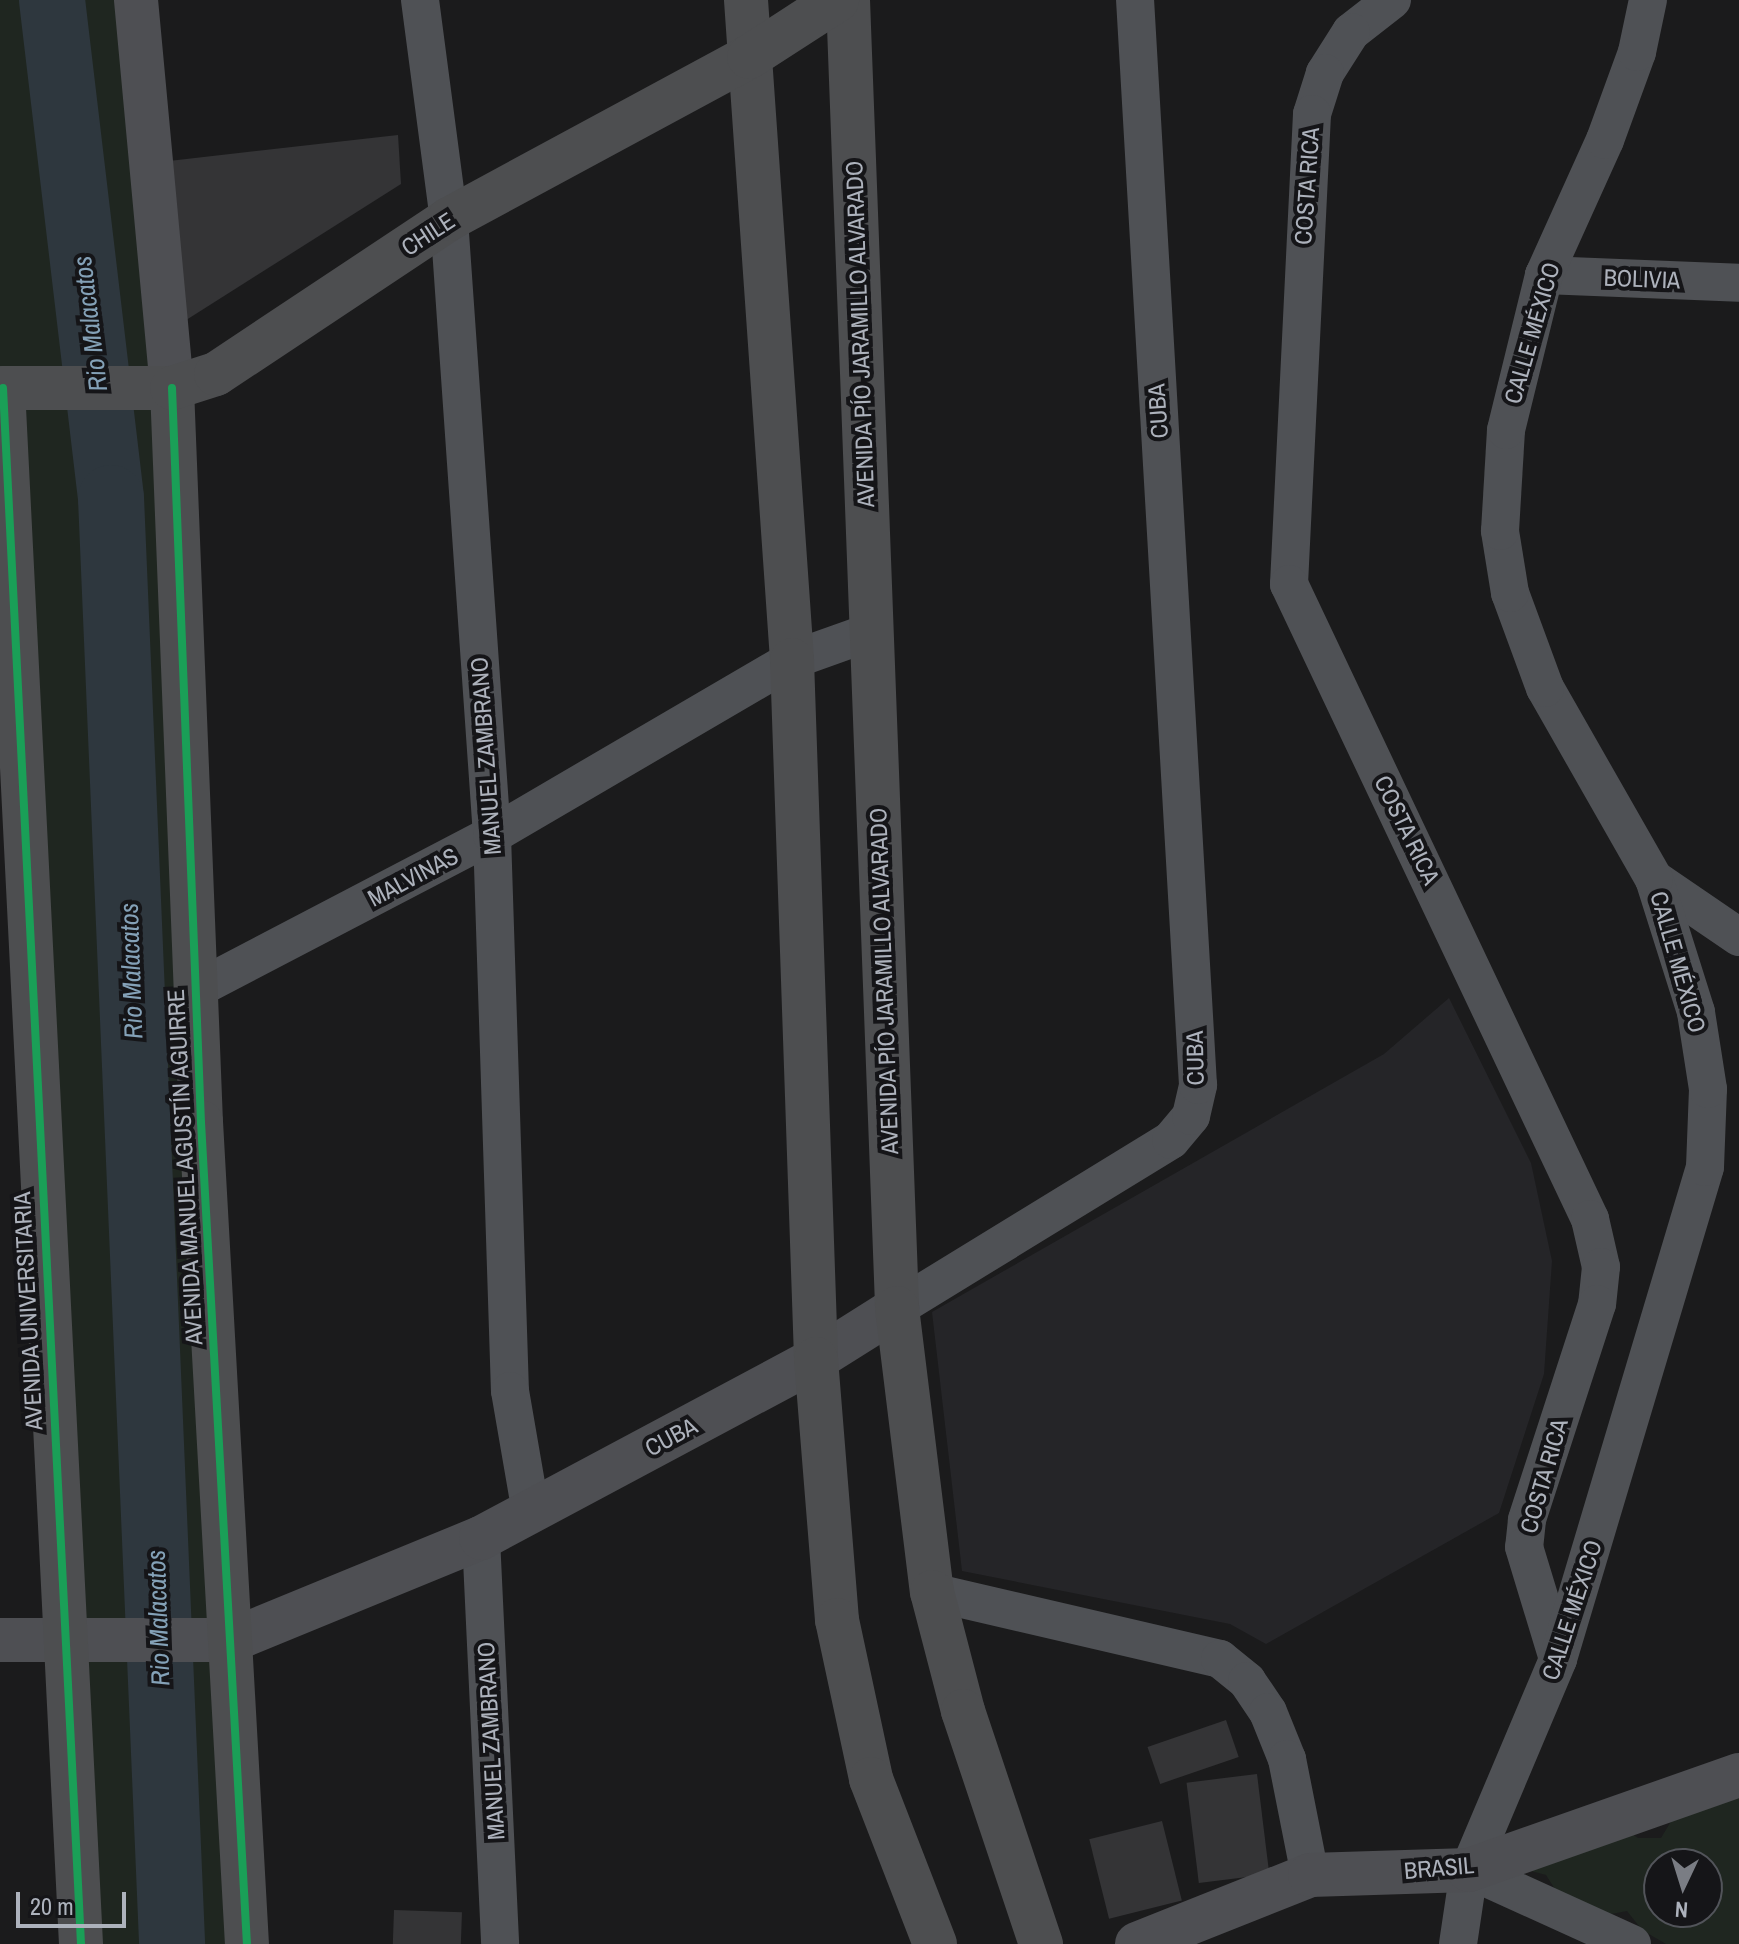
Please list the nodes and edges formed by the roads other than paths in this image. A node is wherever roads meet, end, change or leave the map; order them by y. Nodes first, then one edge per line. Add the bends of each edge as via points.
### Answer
1 (136, 0) edge
2 (420, 0) edge
3 (746, 0) edge
4 (837, 0) edge
5 (848, 0) edge
6 (1135, 0) edge
7 (1392, 0) edge
8 (1648, 0) edge
9 (749, 57) junction
10 (449, 219) junction
11 (1544, 275) junction
12 (1739, 283) edge
13 (9, 388) edge
14 (161, 388) junction
15 (870, 632) junction
16 (792, 660) junction
17 (492, 835) junction
18 (1654, 879) junction
19 (1739, 937) edge
20 (195, 990) junction
21 (897, 1308) junction
22 (816, 1359) junction
23 (531, 1512) junction
24 (481, 1538) junction
25 (932, 1592) junction
26 (0, 1640) edge
27 (212, 1640) junction
28 (64, 1644) junction
29 (1558, 1659) junction
30 (1739, 1775) edge
31 (1469, 1870) junction
32 (1310, 1875) junction
33 (81, 1944) edge
34 (247, 1944) edge
35 (500, 1944) edge
36 (935, 1944) edge
37 (1041, 1944) edge
38 (1137, 1944) edge
39 (1458, 1944) edge
40 (1632, 1944) edge

1 - 14 street, AVENIDA MANUEL AGUSTÍN AGUIRRE
2 - 10 street, MANUEL ZAMBRANO
3 - 9 main road
4 - 9 main road, CHILE
5 - 15 main road, AVENIDA PÍO JARAMILLO ALVARADO
6 - 21 street, CUBA via 1198,1085 1191,1116 1171,1140
7 - 29 street, COSTA RICA via 1351,32 1325,73 1312,114 1289,584 1590,1219 1601,1267 1597,1304 1527,1520 1524,1547
8 - 11 street, CALLE MÉXICO via 1637,52 1605,140
9 - 10 main road, CHILE
9 - 16 main road
10 - 14 main road, CHILE via 216,374
10 - 17 street, MANUEL ZAMBRANO
11 - 12 street, BOLIVIA
11 - 18 street, CALLE MÉXICO via 1506,430 1500,531 1510,593 1545,688
13 - 14 main road, CHILE
13 - 28 main road, AVENIDA UNIVERSITARIA
14 - 20 main road, AVENIDA MANUEL AGUSTÍN AGUIRRE
15 - 16 street, MALVINAS
15 - 21 main road, AVENIDA PÍO JARAMILLO ALVARADO
16 - 17 street, MALVINAS
16 - 22 main road
17 - 20 street, MALVINAS
17 - 23 street, MANUEL ZAMBRANO via 510,1391
18 - 19 street
18 - 29 street, CALLE MÉXICO via 1696,1012 1708,1089 1705,1167
20 - 27 main road, AVENIDA MANUEL AGUSTÍN AGUIRRE
21 - 22 street, CUBA
21 - 25 main road, AVENIDA PÍO JARAMILLO ALVARADO
22 - 23 street, CUBA
22 - 36 main road via 837,1620 852,1700 884,1818
23 - 24 street, CUBA
24 - 27 street, CUBA
24 - 35 street, MANUEL ZAMBRANO
25 - 32 street via 1220,1659 1247,1681 1278,1735
25 - 37 main road, AVENIDA PÍO JARAMILLO ALVARADO via 963,1711
26 - 28 street
27 - 28 street
27 - 34 main road, AVENIDA MANUEL AGUSTÍN AGUIRRE
28 - 33 main road, AVENIDA UNIVERSITARIA
29 - 31 street, CALLE MÉXICO
30 - 31 street, BRASIL
31 - 32 street, BRASIL
31 - 39 street, CALLE MÉXICO
31 - 40 street
32 - 38 street, BRASIL

